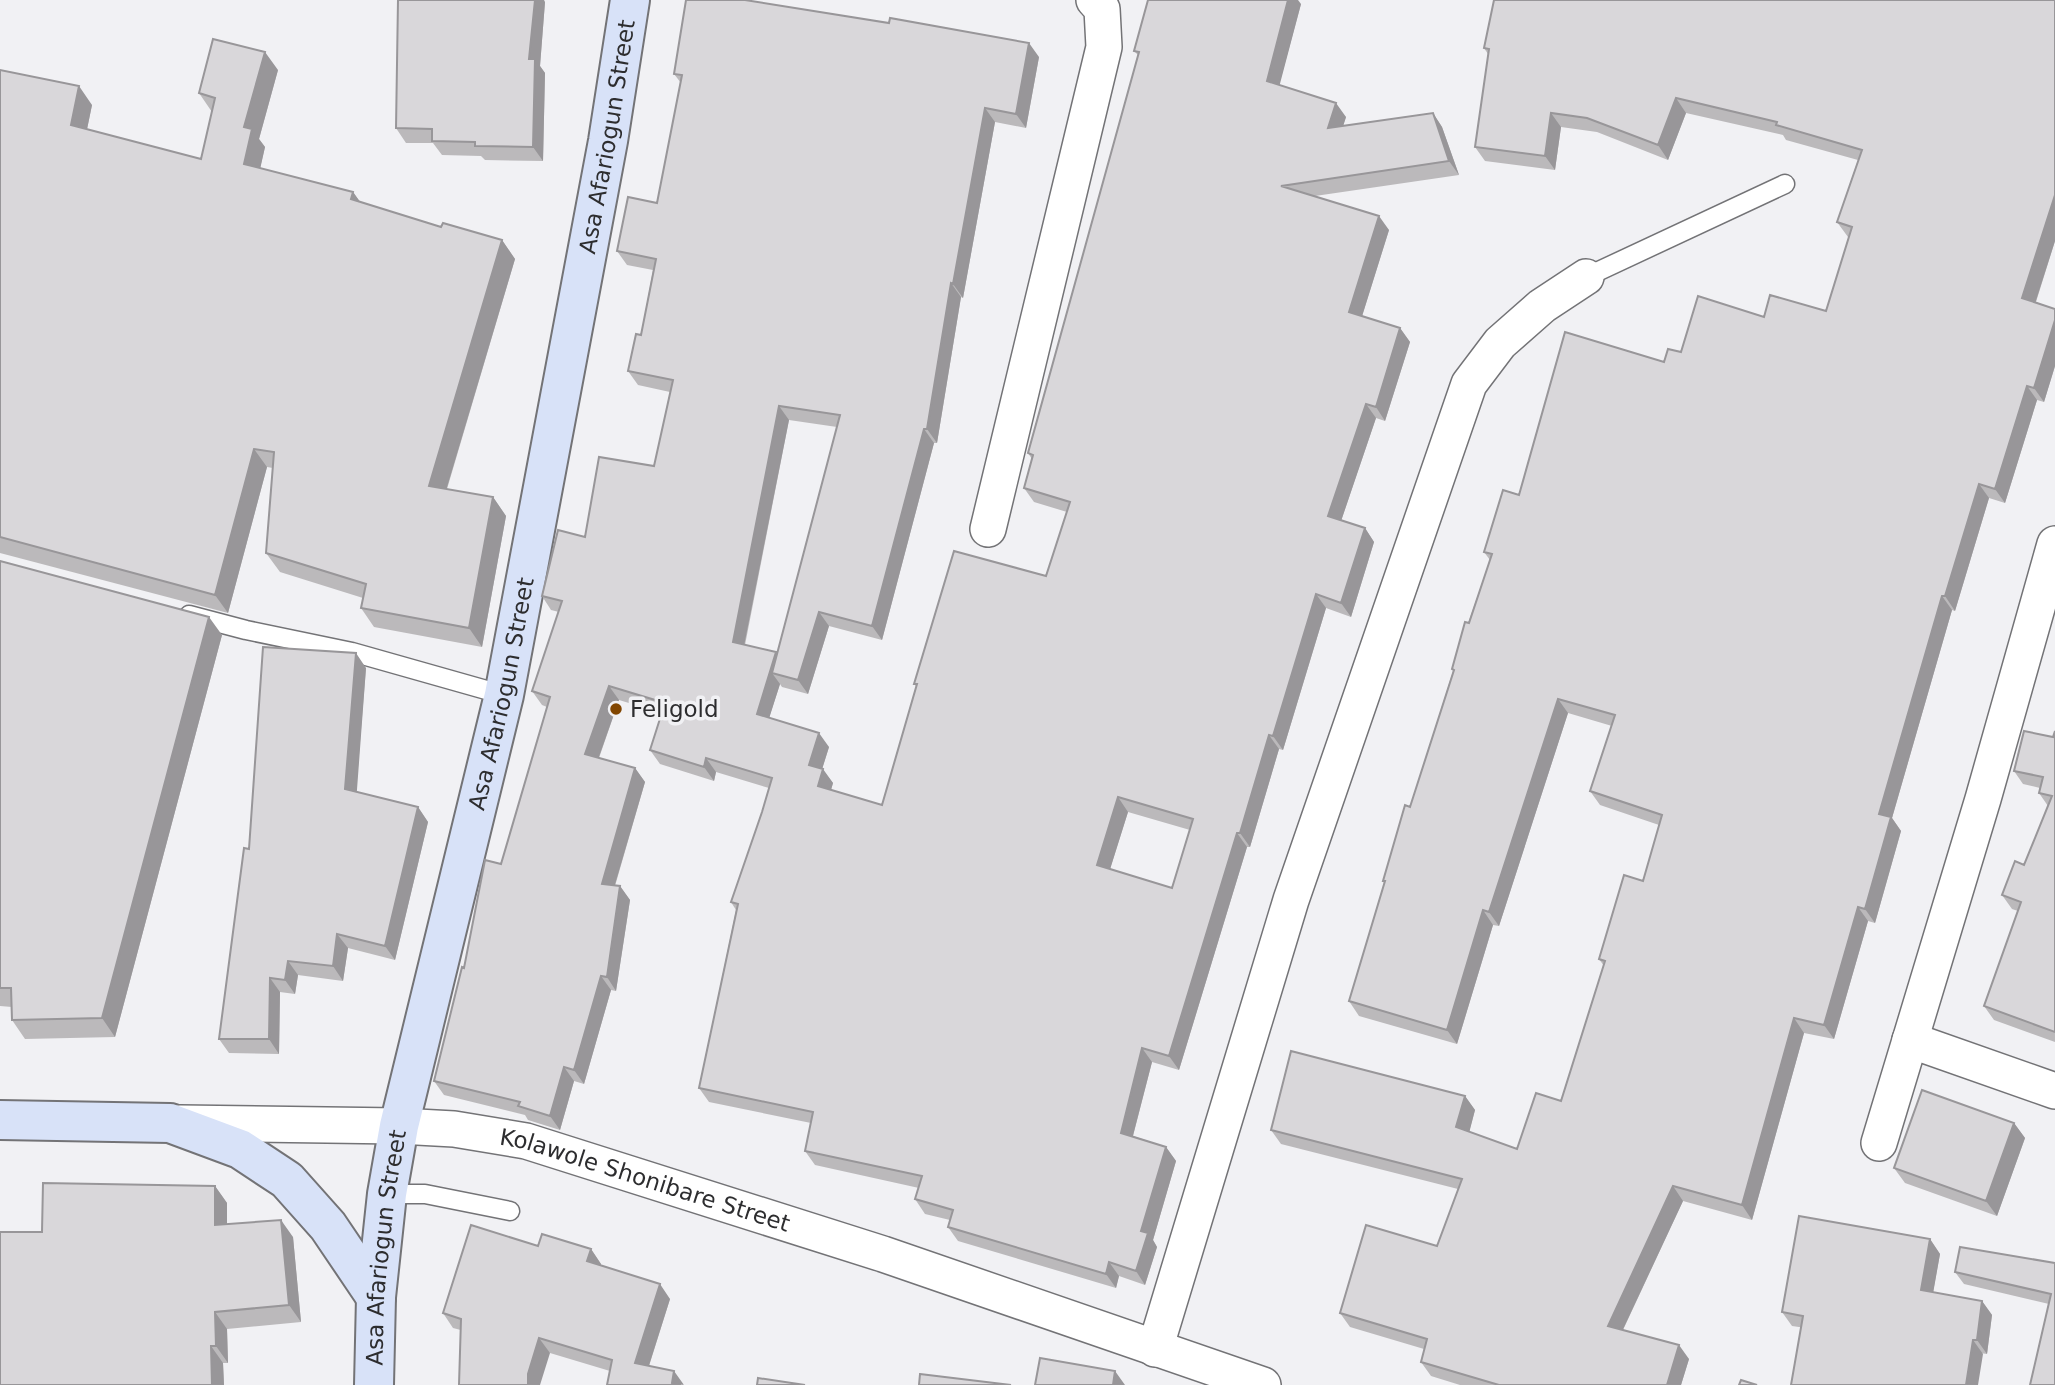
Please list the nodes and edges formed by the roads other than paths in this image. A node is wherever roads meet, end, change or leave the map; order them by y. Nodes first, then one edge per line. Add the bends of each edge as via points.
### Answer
1 (630, 0) edge
2 (1094, 0) edge
3 (1785, 184) dead end
4 (1586, 277) joint
5 (988, 529) dead end
6 (2055, 544) edge
7 (176, 612) edge
8 (504, 695) junction
9 (1909, 1040) junction
10 (2055, 1091) edge
11 (0, 1120) edge
12 (170, 1123) junction
13 (399, 1126) junction
14 (1879, 1143) dead end
15 (387, 1194) junction
16 (510, 1211) dead end
17 (376, 1297) junction
18 (1155, 1349) junction
19 (374, 1385) edge
20 (1263, 1385) edge

1 - 8 street, Asa Afariogun Street via 608,141
2 - 5 street via 1102,9 1104,47
3 - 4 lane
4 - 18 street via 1542,306 1500,343 1469,384 1291,900
6 - 9 street
7 - 8 lane via 352,652
8 - 13 street, Asa Afariogun Street
9 - 10 street
9 - 14 street
11 - 12 street, Kolawole Shonibare Street
12 - 13 street, Kolawole Shonibare Street
12 - 17 street via 240,1149 287,1180 328,1226
13 - 15 street, Asa Afariogun Street
13 - 18 street, Kolawole Shonibare Street via 526,1141 883,1254
15 - 16 lane via 425,1194
15 - 17 street, Asa Afariogun Street
17 - 19 street, Asa Afariogun Street
18 - 20 street, Kolawole Shonibare Street

